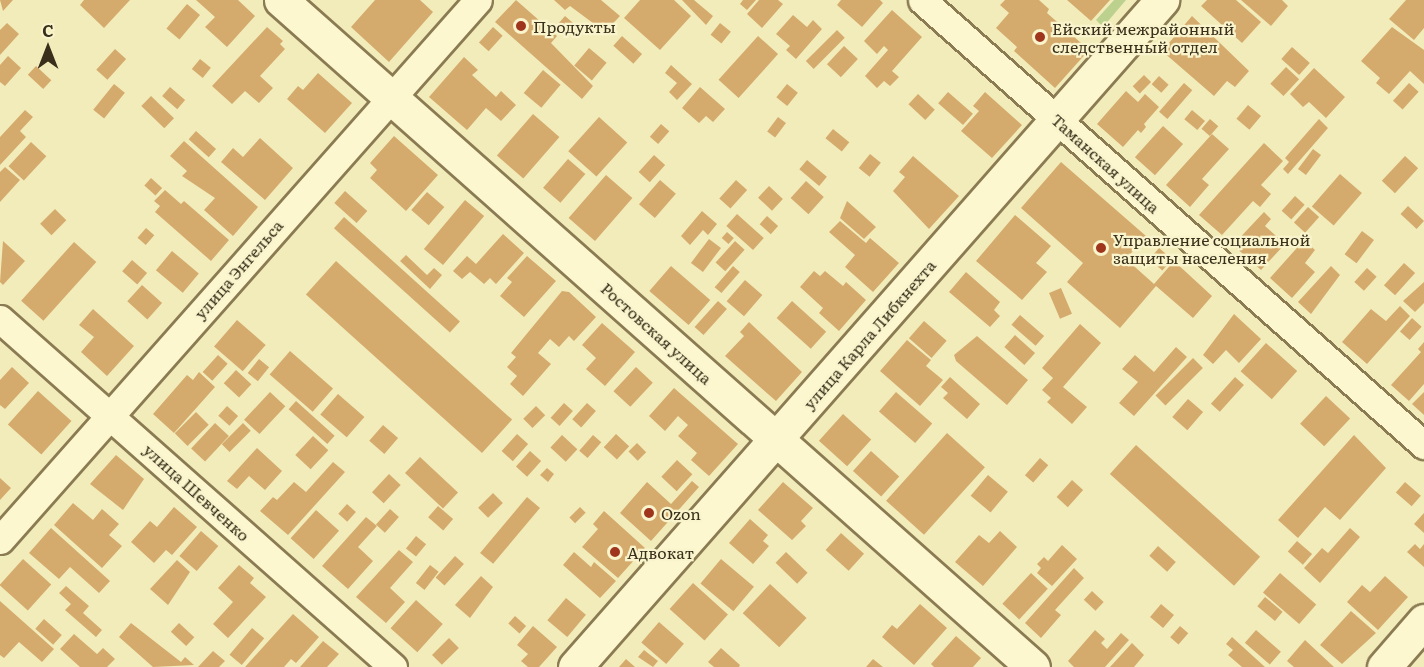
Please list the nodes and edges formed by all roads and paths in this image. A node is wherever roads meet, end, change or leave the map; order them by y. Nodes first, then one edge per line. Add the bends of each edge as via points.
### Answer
1 (281, 0) edge
2 (478, 0) edge
3 (922, 0) edge
4 (1162, 0) edge
5 (390, 97) junction
6 (1057, 120) junction
7 (0, 319) edge
8 (110, 416) junction
9 (776, 439) junction
10 (1424, 445) edge
11 (0, 540) edge
12 (1424, 621) edge
13 (393, 667) edge
14 (575, 667) edge
15 (1033, 667) edge
16 (1384, 667) edge

1 - 5 street, Ростовская улица
2 - 5 street, улица Энгельса
3 - 6 street, Таманская улица
4 - 6 street, улица Карла Либкнехта
5 - 8 street, улица Энгельса
5 - 9 street, Ростовская улица
6 - 9 street, улица Карла Либкнехта
6 - 10 street, Таманская улица
7 - 8 street, улица Шевченко
8 - 11 street, улица Энгельса
8 - 13 street, улица Шевченко
9 - 14 street, улица Карла Либкнехта
9 - 15 street, Ростовская улица
12 - 16 street

